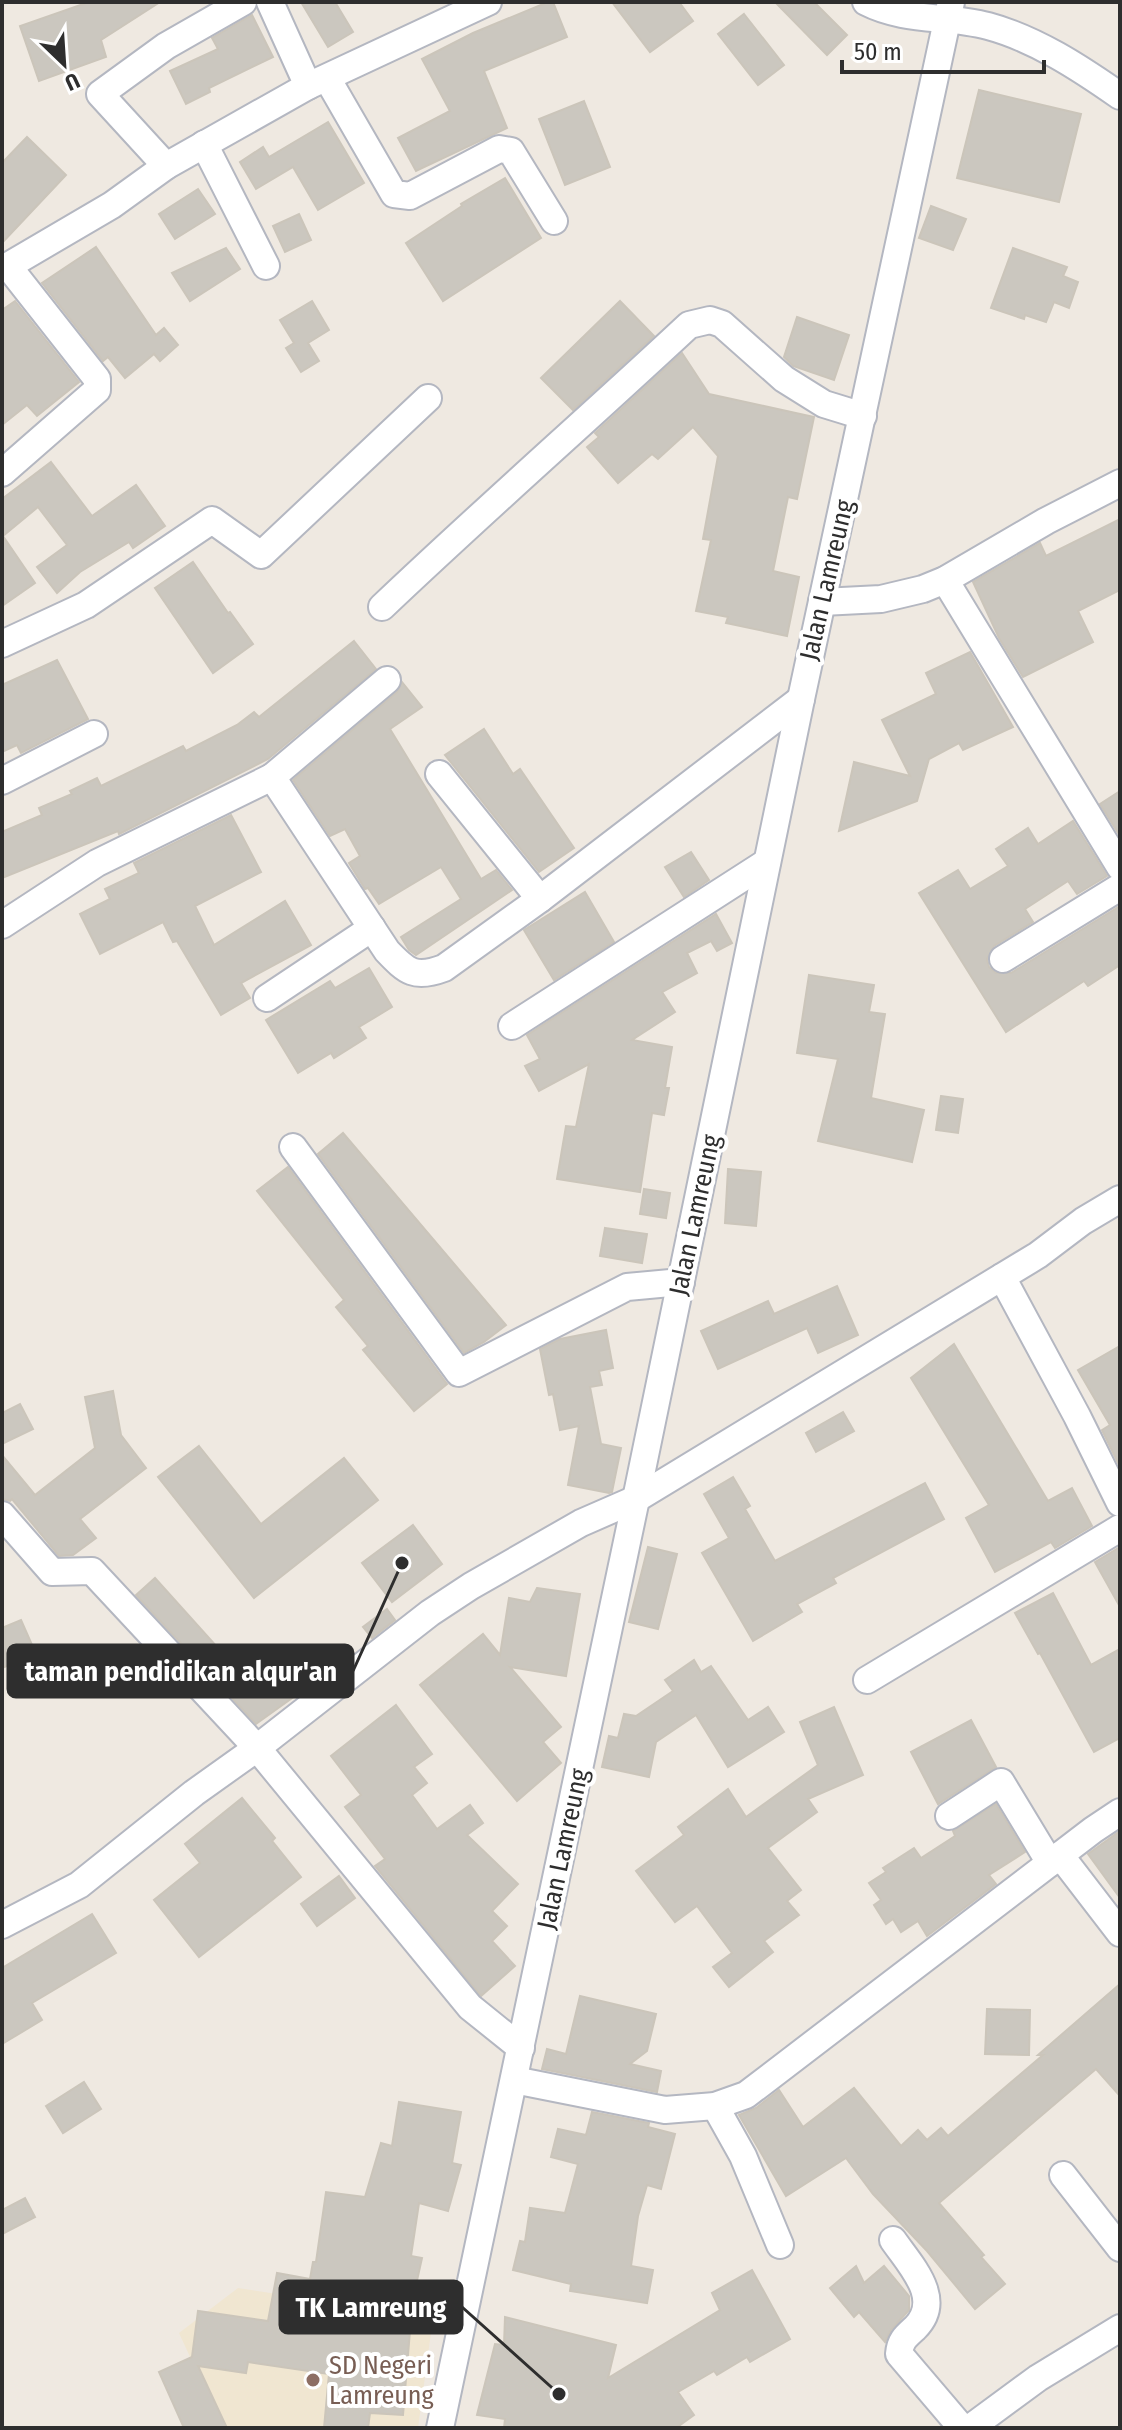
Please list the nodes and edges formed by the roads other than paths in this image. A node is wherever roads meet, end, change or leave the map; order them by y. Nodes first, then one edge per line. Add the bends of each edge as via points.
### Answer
1 (243, 2) edge
2 (270, 2) edge
3 (866, 2) edge
4 (473, 6) edge
5 (950, 11) edge
6 (318, 82) junction
7 (1120, 96) edge
8 (204, 144) junction
9 (166, 166) junction
10 (554, 221) dead end
11 (5, 262) edge
12 (266, 266) dead end
13 (428, 398) dead end
14 (863, 416) junction
15 (2, 473) edge
16 (1120, 483) edge
17 (945, 580) junction
18 (822, 602) junction
19 (382, 607) dead end
20 (2, 644) edge
21 (387, 680) dead end
22 (801, 699) junction
23 (94, 734) dead end
24 (439, 774) dead end
25 (272, 777) junction
26 (2, 781) edge
27 (767, 862) junction
28 (1120, 867) edge
29 (1120, 887) edge
30 (540, 899) junction
31 (2, 925) edge
32 (372, 928) junction
33 (1003, 959) dead end
34 (267, 998) dead end
35 (512, 1026) dead end
36 (293, 1147) dead end
37 (1120, 1199) edge
38 (1002, 1277) junction
39 (681, 1282) junction
40 (636, 1499) junction
41 (1120, 1503) edge
42 (2, 1515) edge
43 (1120, 1528) edge
44 (867, 1680) dead end
45 (257, 1748) junction
46 (1120, 1812) edge
47 (949, 1816) dead end
48 (1055, 1859) junction
49 (2, 1925) edge
50 (1120, 1933) edge
51 (521, 2048) junction
52 (514, 2080) junction
53 (715, 2106) junction
54 (1063, 2175) dead end
55 (893, 2240) dead end
56 (780, 2245) dead end
57 (1120, 2248) edge
58 (1120, 2328) edge
59 (440, 2428) edge
60 (962, 2428) edge
61 (970, 2428) edge

1 - 9 street via 166,46 100,94
2 - 6 street
3 - 5 street via 894,14
4 - 6 street
5 - 7 street via 1077,66
5 - 14 street, Jalan Lamreung
6 - 8 street
6 - 10 street via 394,194 410,196 506,148
8 - 9 street
8 - 12 street
9 - 11 street via 112,205
11 - 15 street via 97,379 97,390
13 - 20 street via 261,555 212,520 86,605
14 - 18 street, Jalan Lamreung
14 - 19 street via 824,404 784,379 722,324 710,320 689,325
16 - 17 street
17 - 18 street via 881,599
17 - 28 street
18 - 22 street, Jalan Lamreung
21 - 25 street
22 - 27 street, Jalan Lamreung
22 - 30 street
23 - 26 street
24 - 30 street
25 - 31 street via 97,863
25 - 32 street
27 - 35 street
27 - 39 street, Jalan Lamreung
29 - 33 street
30 - 32 street via 429,974 415,974 401,965
32 - 34 street
36 - 39 street via 459,1373 627,1287
37 - 38 street
38 - 40 street
38 - 41 street
39 - 40 street, Jalan Lamreung
40 - 45 street via 581,1523 471,1586
40 - 51 street, Jalan Lamreung
42 - 45 street via 52,1572 92,1571
43 - 44 street
45 - 49 street via 79,1885
45 - 51 street via 470,2007
46 - 48 street
47 - 48 street via 1001,1782
48 - 50 street
48 - 53 street via 746,2095
51 - 52 street, Jalan Lamreung
52 - 53 street via 665,2110
52 - 59 street, Jalan Lamreung
53 - 56 street via 743,2156
54 - 57 street
55 - 60 street via 926,2289 928,2302 925,2315 900,2343 899,2354
58 - 61 street

